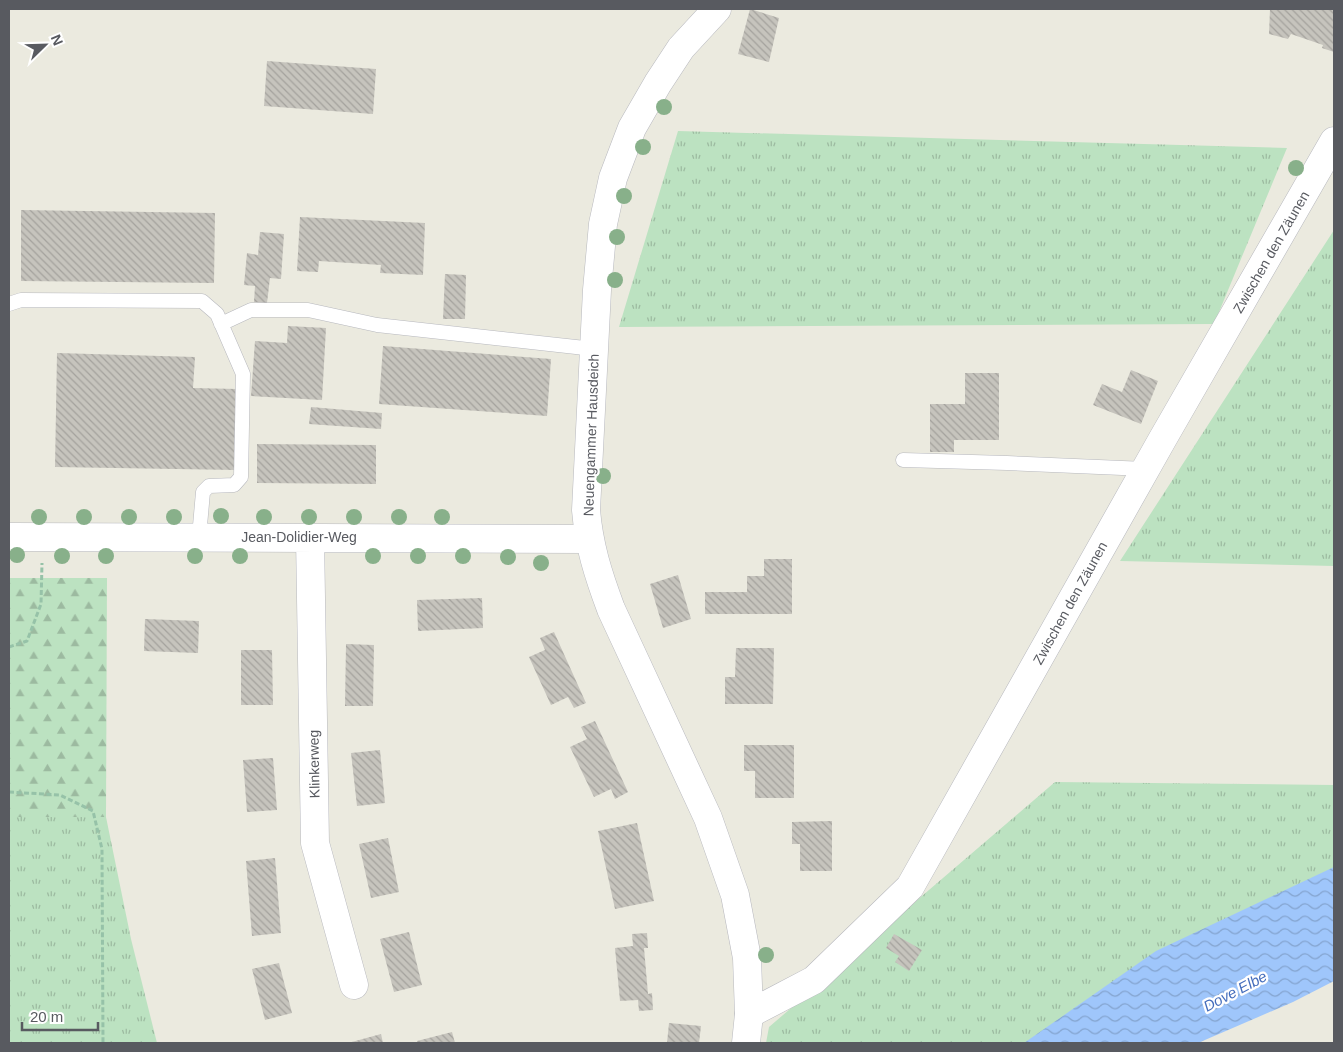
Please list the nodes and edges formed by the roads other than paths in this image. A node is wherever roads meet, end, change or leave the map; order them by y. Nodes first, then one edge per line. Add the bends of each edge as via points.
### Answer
1 (717, 9) edge
2 (1334, 141) edge
3 (9, 304) edge
4 (221, 324) junction
5 (594, 349) junction
6 (903, 460) dead end
7 (1146, 469) junction
8 (9, 537) edge
9 (199, 537) junction
10 (310, 537) junction
11 (589, 539) junction
12 (354, 986) dead end
13 (749, 1014) junction
14 (746, 1043) edge

1 - 5 street, Neuengammer Hausdeich via 681,48 658,83 632,128 613,178 602,224
2 - 7 street, Zwischen den Zäunen
3 - 4 lane via 20,300 202,301 217,314
4 - 5 lane via 251,310 308,310 376,325
4 - 9 lane via 243,374 240,477 234,485 209,486 203,492
5 - 11 street, Neuengammer Hausdeich via 586,510
6 - 7 lane
7 - 13 street, Zwischen den Zäunen via 910,887 814,980
8 - 9 street, Jean-Dolidier-Weg
9 - 10 street, Jean-Dolidier-Weg
10 - 11 street, Jean-Dolidier-Weg
10 - 12 street, Klinkerweg via 315,843
11 - 13 street, Neuengammer Hausdeich via 611,608 708,818 735,895 747,958
13 - 14 street, Neuengammer Hausdeich

